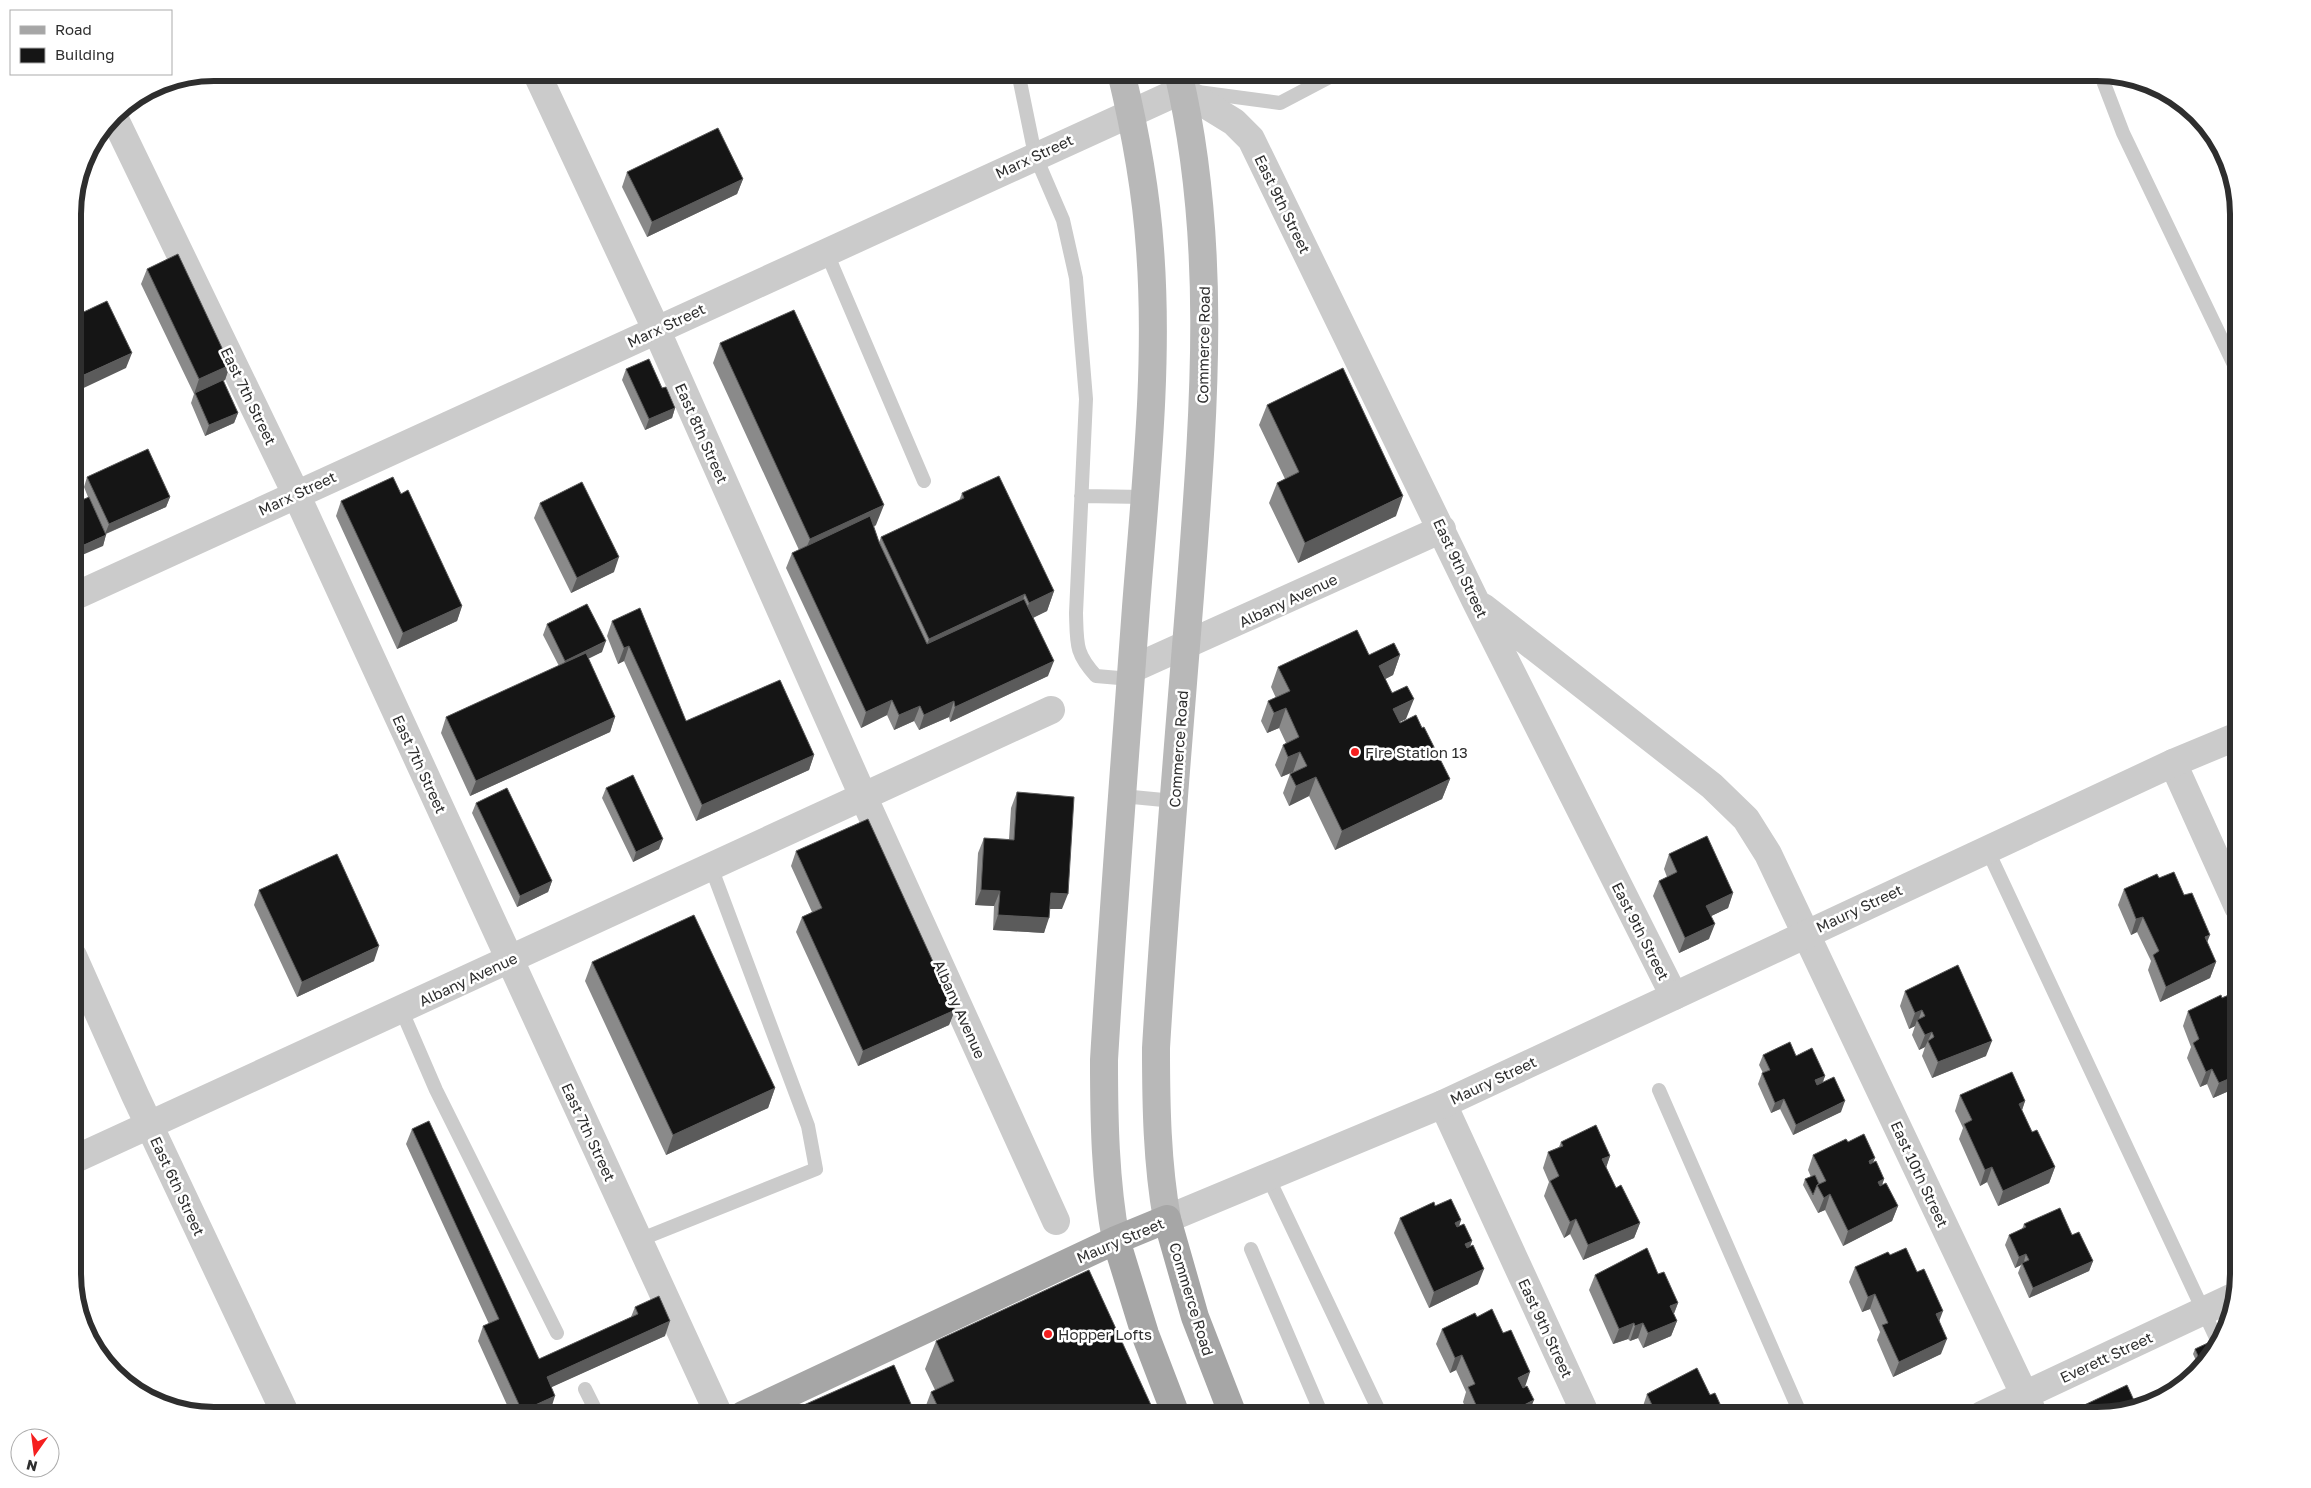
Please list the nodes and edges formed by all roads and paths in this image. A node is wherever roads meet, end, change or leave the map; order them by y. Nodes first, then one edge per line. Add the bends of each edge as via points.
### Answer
1 (540, 81) edge
2 (1020, 81) edge
3 (1123, 81) edge
4 (1180, 81) edge
5 (1322, 81) edge
6 (2103, 82) edge
7 (1130, 112) junction
8 (117, 123) edge
9 (1036, 155) junction
10 (826, 251) junction
11 (656, 329) junction
12 (2230, 356) edge
13 (924, 481) dead end
14 (296, 494) junction
15 (1081, 496) junction
16 (1145, 497) junction
17 (1442, 529) junction
18 (82, 593) edge
19 (1476, 602) junction
20 (1186, 646) junction
21 (1131, 674) junction
22 (1051, 710) dead end
23 (2230, 739) edge
24 (2173, 763) junction
25 (863, 796) junction
26 (1122, 796) junction
27 (1174, 801) junction
28 (1987, 849) junction
29 (711, 867) junction
30 (2230, 889) edge
31 (1805, 933) junction
32 (510, 960) junction
33 (82, 976) edge
34 (1674, 996) junction
35 (401, 1009) junction
36 (1659, 1090) dead end
37 (1442, 1104) junction
38 (149, 1124) junction
39 (82, 1156) edge
40 (1268, 1177) junction
41 (1167, 1219) junction
42 (1056, 1221) dead end
43 (639, 1240) junction
44 (1116, 1240) junction
45 (1251, 1249) dead end
46 (2227, 1300) edge
47 (2204, 1311) junction
48 (557, 1333) dead end
49 (2215, 1335) edge
50 (585, 1389) dead end
51 (2030, 1405) edge
52 (282, 1407) edge
53 (594, 1407) edge
54 (715, 1407) edge
55 (761, 1407) edge
56 (1173, 1407) edge
57 (1230, 1407) edge
58 (1318, 1407) edge
59 (1377, 1407) edge
60 (1582, 1407) edge
61 (1797, 1407) edge

1 - 11 street, East 8th Street
2 - 9 lane
3 - 7 main road
4 - 5 lane via 1280,103
4 - 7 street, Marx Street
4 - 17 street, East 9th Street via 1251,139
4 - 20 main road, Commerce Road via 1197,191 1205,316 1200,458
6 - 12 lane via 2123,133
7 - 9 street, Marx Street
7 - 16 main road via 1144,188 1153,302
8 - 14 street, East 7th Street
9 - 10 street, Marx Street
9 - 15 lane via 1063,220 1076,278 1086,399
10 - 11 street, Marx Street
10 - 13 lane
11 - 14 street, Marx Street
11 - 25 street, East 8th Street
14 - 18 street, Marx Street
14 - 32 street, East 7th Street
15 - 16 lane
15 - 21 lane via 1076,613 1082,662 1096,676
16 - 21 main road
17 - 19 street, East 9th Street
17 - 20 street, Albany Avenue
19 - 31 street, East 10th Street via 1712,786 1746,819 1768,854
19 - 34 street, East 9th Street
20 - 21 street, Albany Avenue
20 - 27 main road, Commerce Road
21 - 26 main road
22 - 25 street, Albany Avenue
23 - 24 street, Maury Street
24 - 28 street, Maury Street
24 - 30 street
25 - 29 street, Albany Avenue
25 - 42 street, Albany Avenue
26 - 27 lane
26 - 44 main road via 1104,1060 1104,1106
27 - 41 main road, Commerce Road via 1156,1048 1162,1191
28 - 31 street, Maury Street
28 - 47 lane
29 - 32 street, Albany Avenue
29 - 43 lane via 808,1126 816,1170
31 - 34 street, Maury Street
31 - 51 street, East 10th Street
32 - 35 street, Albany Avenue
32 - 43 street, East 7th Street
33 - 38 street, East 6th Street
34 - 37 street, Maury Street
35 - 38 street, Albany Avenue
35 - 48 lane via 436,1090
36 - 61 lane
37 - 40 street, Maury Street
37 - 60 street, East 9th Street
38 - 39 street, Albany Avenue
38 - 52 street, East 6th Street
40 - 41 street, Maury Street
40 - 59 lane
41 - 44 main road, Maury Street
41 - 57 main road, Commerce Road via 1195,1318
43 - 54 street, East 7th Street
44 - 55 main road, Maury Street
44 - 56 main road via 1145,1334
45 - 58 lane
46 - 47 street, Everett Street
47 - 49 lane
47 - 51 street, Everett Street
50 - 53 lane

